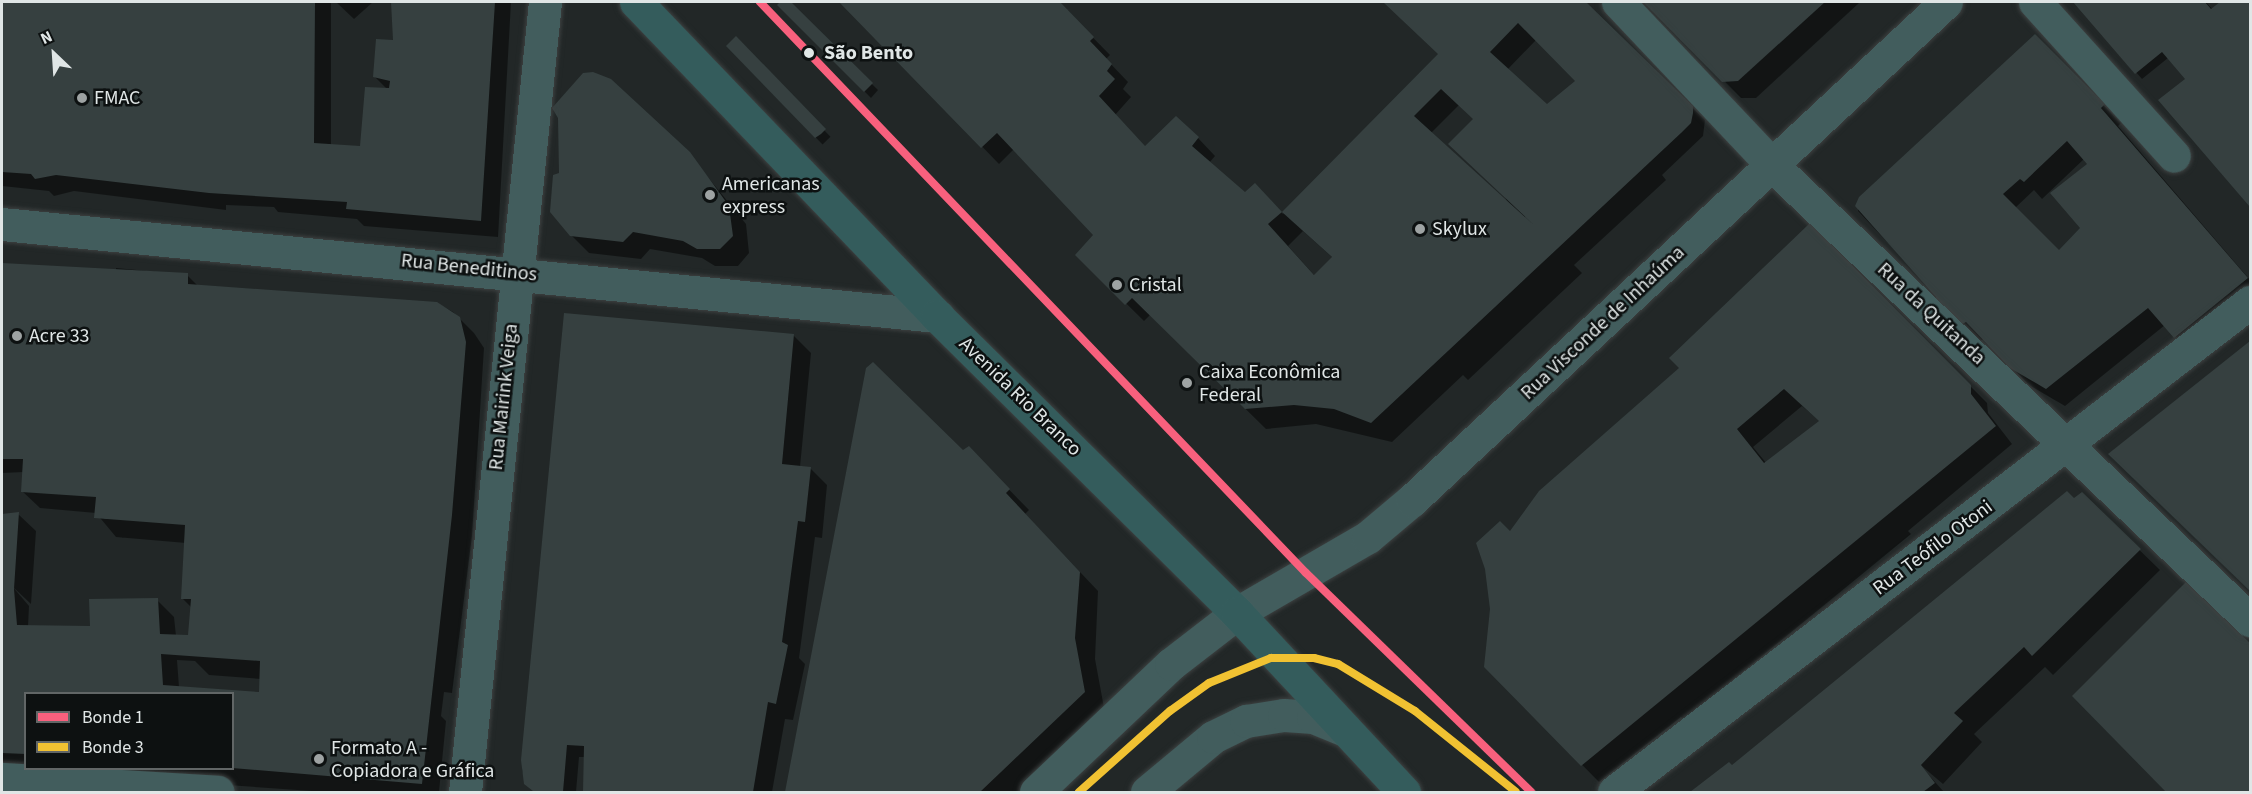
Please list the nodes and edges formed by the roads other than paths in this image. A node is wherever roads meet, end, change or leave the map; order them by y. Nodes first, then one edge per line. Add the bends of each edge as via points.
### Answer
1 (545, 2) edge
2 (636, 2) edge
3 (1618, 2) edge
4 (1946, 2) edge
5 (2035, 2) edge
6 (2174, 156) dead end
7 (1773, 166) junction
8 (2, 224) edge
9 (516, 273) junction
10 (2250, 302) edge
11 (937, 316) junction
12 (2069, 444) junction
13 (1237, 613) junction
14 (2250, 620) edge
15 (1345, 730) junction
16 (2, 779) edge
17 (218, 792) edge
18 (465, 792) edge
19 (1036, 792) edge
20 (1147, 792) edge
21 (1404, 792) edge
22 (1614, 792) edge

1 - 9 street, Rua Mairink Veiga
2 - 11 main road, Avenida Rio Branco
3 - 7 street, Rua da Quitanda
4 - 7 street, Rua Visconde de Inhaúma
5 - 6 street
7 - 12 street, Rua da Quitanda
7 - 13 street, Rua Visconde de Inhaúma via 1368,537
8 - 9 street, Rua Beneditinos
9 - 11 street, Rua Beneditinos
9 - 18 street, Rua Mairink Veiga
10 - 12 street, Rua Teófilo Otoni
11 - 13 main road, Avenida Rio Branco
12 - 14 street, Rua da Quitanda
12 - 22 street, Rua Teófilo Otoni
13 - 15 main road, Avenida Rio Branco
13 - 19 street, Rua Visconde de Inhaúma via 1171,664
15 - 20 street via 1313,717 1284,715 1246,721 1213,737
15 - 21 main road, Avenida Rio Branco
16 - 17 street

